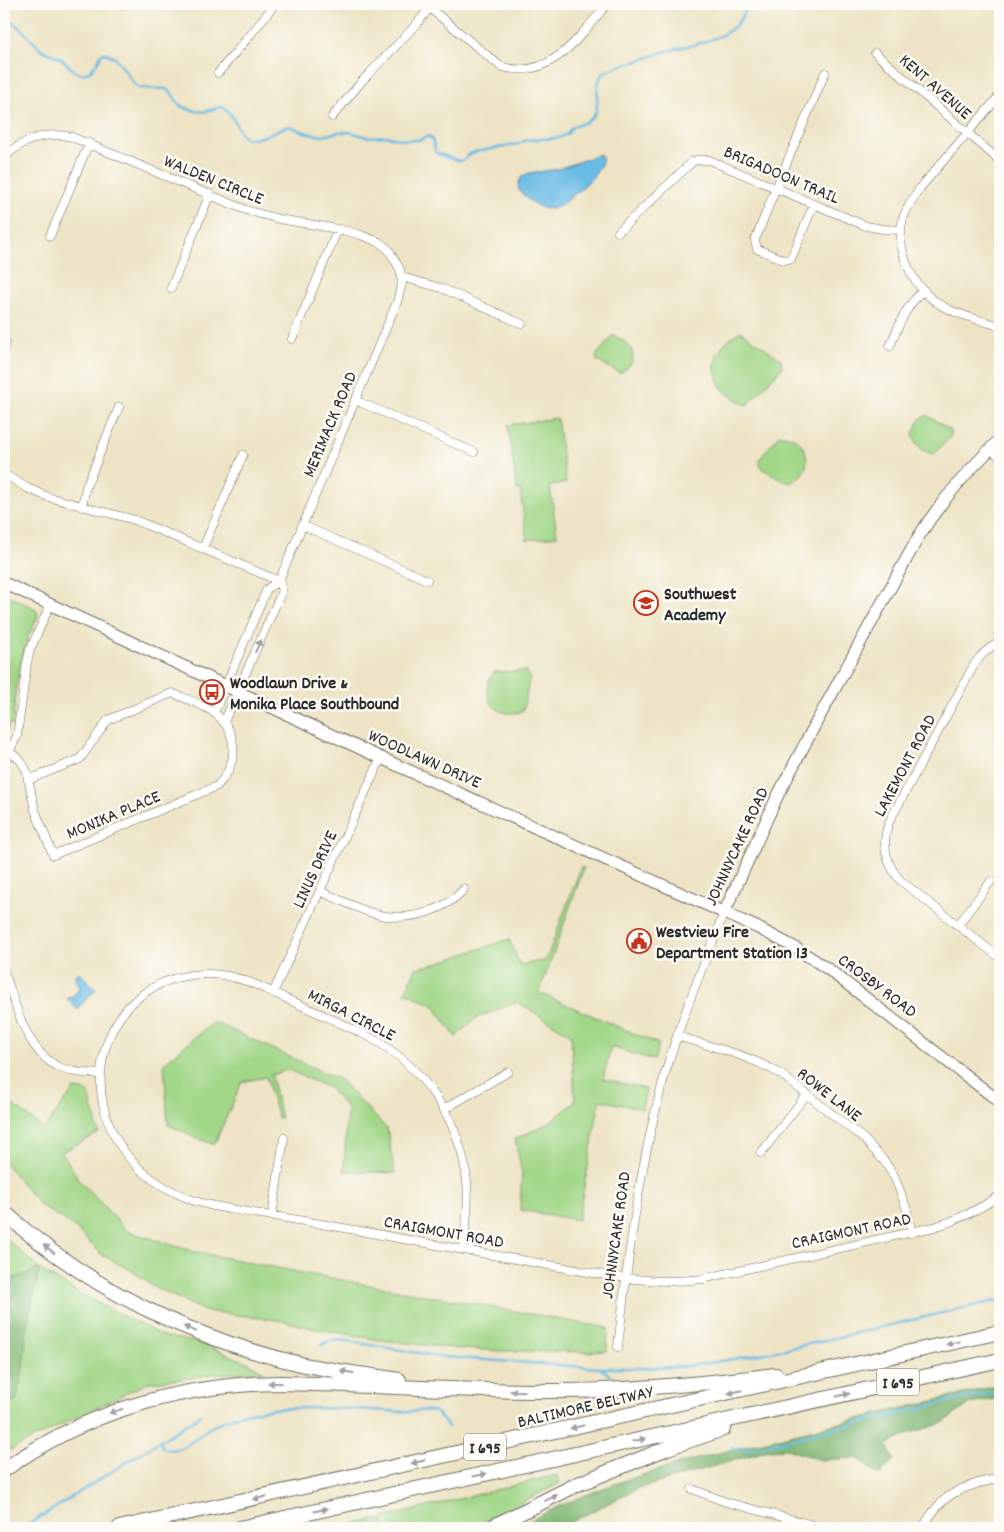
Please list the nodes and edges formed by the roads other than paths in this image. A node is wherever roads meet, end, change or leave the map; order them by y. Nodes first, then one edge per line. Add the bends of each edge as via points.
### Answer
1 (275, 4) edge
2 (607, 4) edge
3 (430, 5) edge
4 (875, 54) dead end
5 (218, 73) dead end
6 (825, 73) dead end
7 (1000, 95) edge
8 (332, 117) dead end
9 (967, 133) junction
10 (90, 143) junction
11 (4, 158) edge
12 (1000, 161) edge
13 (776, 188) junction
14 (210, 194) junction
15 (814, 204) junction
16 (338, 229) junction
17 (901, 230) junction
18 (618, 232) dead end
19 (50, 236) dead end
20 (402, 277) junction
21 (171, 288) dead end
22 (924, 290) junction
23 (522, 324) dead end
24 (1000, 326) edge
25 (292, 339) dead end
26 (890, 346) dead end
27 (356, 400) junction
28 (119, 408) dead end
29 (1000, 439) edge
30 (990, 449) junction
31 (474, 452) dead end
32 (243, 455) dead end
33 (1000, 457) edge
34 (4, 474) edge
35 (82, 507) junction
36 (302, 525) junction
37 (203, 548) junction
38 (427, 580) dead end
39 (278, 581) junction
40 (4, 583) edge
41 (50, 605) junction
42 (1000, 642) edge
43 (226, 686) junction
44 (238, 691) junction
45 (219, 717) junction
46 (10, 752) junction
47 (381, 758) junction
48 (4, 762) edge
49 (28, 780) junction
50 (990, 881) dead end
51 (464, 889) dead end
52 (320, 891) junction
53 (724, 913) junction
54 (958, 925) junction
55 (1000, 958) edge
56 (4, 971) edge
57 (201, 974) joint
58 (273, 992) junction
59 (677, 1036) junction
60 (508, 1072) dead end
61 (100, 1074) junction
62 (807, 1094) junction
63 (1000, 1102) edge
64 (444, 1109) junction
65 (284, 1138) dead end
66 (761, 1153) dead end
67 (1000, 1195) edge
68 (4, 1212) edge
69 (272, 1216) junction
70 (912, 1233) junction
71 (463, 1250) junction
72 (625, 1278) junction
73 (1000, 1332) edge
74 (618, 1348) dead end
75 (1000, 1360) edge
76 (851, 1366) junction
77 (464, 1389) junction
78 (795, 1405) junction
79 (4, 1470) edge
80 (1000, 1478) edge
81 (692, 1490) dead end
82 (524, 1512) junction
83 (119, 1528) edge
84 (240, 1528) edge
85 (490, 1528) edge
86 (499, 1528) edge
87 (824, 1528) edge
88 (923, 1528) edge

1 - 5 street
2 - 3 street via 565,51 551,62 524,70 500,66
3 - 8 street via 415,26
4 - 9 street, KENT AVENUE
6 - 13 street
7 - 9 street
9 - 12 street, KENT AVENUE
9 - 17 street via 911,201
10 - 11 street, WALDEN CIRCLE via 49,134 20,144
10 - 14 street, WALDEN CIRCLE
10 - 19 street
13 - 15 street, BRIGADOON TRAIL
13 - 15 street via 756,240 760,251 784,260 791,259
13 - 18 street, BRIGADOON TRAIL via 709,160 697,160
14 - 16 street, WALDEN CIRCLE via 266,216
14 - 21 street
15 - 17 street, BRIGADOON TRAIL via 866,226
16 - 20 street, WALDEN CIRCLE via 384,245 398,262
16 - 25 street
17 - 22 street via 906,261 914,279
20 - 23 street via 441,288
20 - 27 street, MERIMACK ROAD via 400,296
22 - 24 street via 948,309
22 - 26 street via 909,306
27 - 31 street
27 - 36 street, MERIMACK ROAD
28 - 35 street via 86,487
29 - 30 main road, JOHNNYCAKE ROAD
30 - 33 street
30 - 53 main road, JOHNNYCAKE ROAD via 934,511 919,536 789,775
32 - 37 street
34 - 35 street via 36,492
35 - 37 street via 135,520
36 - 38 street
36 - 39 street, MERIMACK ROAD
37 - 39 street
39 - 43 street, MERIMACK ROAD via 268,589
44 -> 39 street, MERIMACK ROAD via 282,591
40 - 41 main road, WOODLAWN DRIVE
41 - 43 main road, WOODLAWN DRIVE
41 - 46 street via 27,663 17,736
42 - 54 street, LAKEMONT ROAD via 981,654 974,665 885,832 885,853 893,872
43 - 44 main road, WOODLAWN DRIVE
43 - 45 street, MERIMACK ROAD
44 - 45 street, MERIMACK ROAD
44 - 47 main road, WOODLAWN DRIVE
45 - 49 street via 172,693 108,720 80,760
45 - 49 street, MONIKA PLACE via 233,740 233,753 228,772 217,786 53,855 35,810
46 - 48 street
46 - 49 street, MONIKA PLACE via 23,764
47 - 52 street, LINUS DRIVE
47 - 53 main road, WOODLAWN DRIVE
50 - 54 street
51 - 52 street via 457,898 438,909 397,918 370,913
52 - 58 street, LINUS DRIVE
53 - 59 street, JOHNNYCAKE ROAD
53 - 63 main road, CROSBY ROAD via 794,947 828,969
54 - 55 street, LAKEMONT ROAD
56 - 61 street via 24,1026 39,1051 60,1067
57 - 58 street, MIRGA CIRCLE via 231,976
57 - 61 street, CRAIGMONT ROAD via 163,983 133,1002 113,1029
58 - 64 street, MIRGA CIRCLE via 390,1049 422,1079
59 - 62 street, ROWE LANE via 760,1063
59 - 72 street, JOHNNYCAKE ROAD via 662,1084 642,1173
60 - 64 street
61 - 69 street, CRAIGMONT ROAD via 103,1105 115,1139 142,1171 193,1200
62 - 66 street
62 - 70 street, ROWE LANE via 864,1139 884,1162 900,1191
64 - 71 street, MIRGA CIRCLE via 454,1130 466,1173 468,1213
65 - 69 street
67 - 70 street, CRAIGMONT ROAD via 952,1222
77 -> 68 highway via 306,1365 197,1332 164,1318 90,1277 22,1229
69 - 71 street, CRAIGMONT ROAD
70 - 72 street, CRAIGMONT ROAD via 702,1279 663,1282
71 - 72 street, CRAIGMONT ROAD
72 - 74 street, JOHNNYCAKE ROAD
73 -> 76 highway, BALTIMORE BELTWAY / I 695
78 -> 75 highway, I 695
76 -> 77 highway via 635,1388 570,1391
76 -> 83 highway, BALTIMORE BELTWAY / I 695
77 -> 79 highway via 280,1383 212,1388 137,1404 105,1415 74,1428
82 -> 78 highway via 620,1466
84 -> 78 highway, I 695
80 - 88 street via 978,1483 942,1500
81 - 87 street
82 - 85 highway
82 - 86 highway

